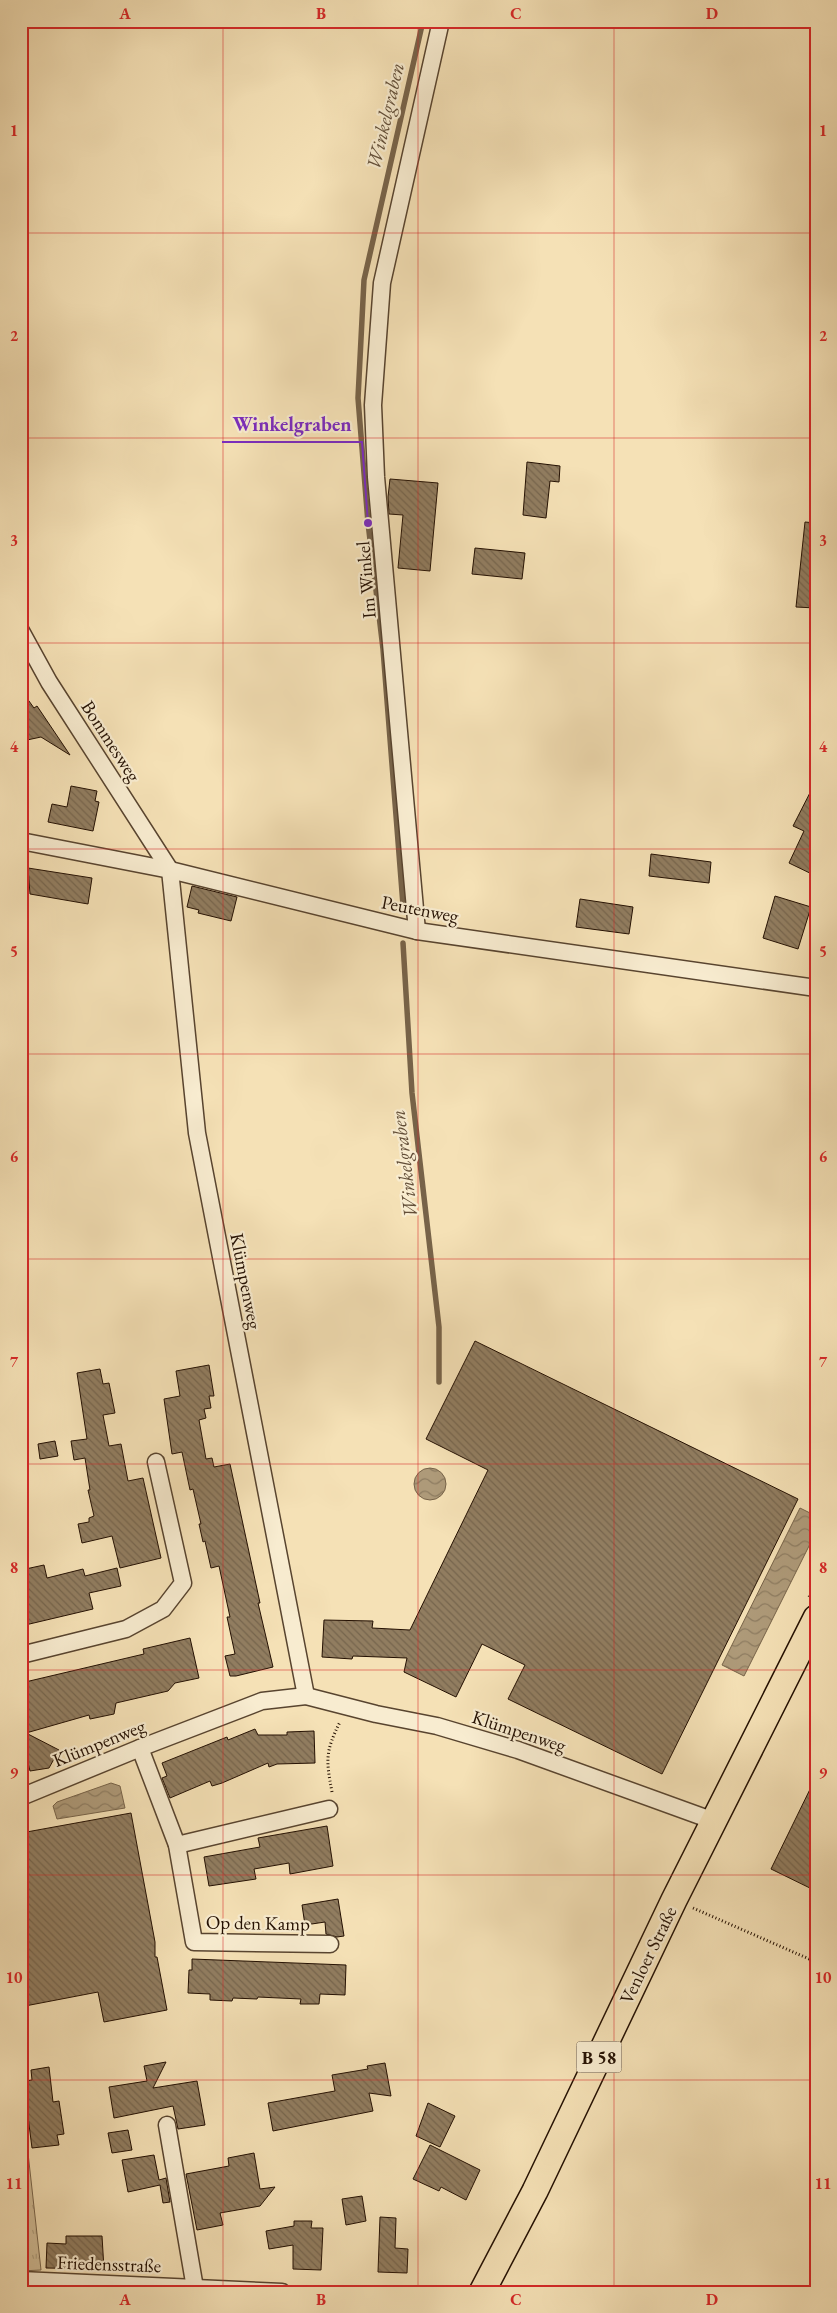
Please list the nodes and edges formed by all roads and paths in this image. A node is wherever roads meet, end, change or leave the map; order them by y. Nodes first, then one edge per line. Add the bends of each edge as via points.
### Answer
1 (441, 21) edge
2 (21, 631) edge
3 (21, 841) edge
4 (170, 870) junction
5 (417, 932) junction
6 (816, 988) edge
7 (156, 1462) dead end
8 (816, 1618) edge
9 (21, 1655) edge
10 (306, 1696) junction
11 (348, 1706) junction
12 (140, 1748) junction
13 (21, 1797) edge
14 (329, 1809) joint
15 (714, 1821) junction
16 (177, 1844) junction
17 (674, 1900) junction
18 (330, 1944) dead end
19 (816, 1962) edge
20 (167, 2125) dead end
21 (21, 2159) edge
22 (21, 2195) edge
23 (21, 2280) edge
24 (195, 2288) junction
25 (165, 2289) edge
26 (282, 2292) edge
27 (482, 2292) edge

1 - 5 street, Im Winkel via 382,282 373,405 376,477
2 - 4 street, Bommesweg via 49,682
3 - 4 street, Peutenweg
4 - 5 street, Peutenweg
4 - 10 street, Klümpenweg via 197,1133
5 - 6 street, Peutenweg
7 - 9 street via 183,1583 163,1609 126,1628
8 - 15 main road, Venloer Straße / B 58
10 - 11 street, Klümpenweg
10 - 12 street, Klümpenweg via 262,1700
11 - 14 path via 328,1747 327,1762 334,1801
11 - 15 street, Klümpenweg via 437,1726 518,1750
12 - 13 street, Klümpenweg
12 - 16 street, Op den Kamp
14 - 16 street
15 - 17 main road, Venloer Straße / B 58
16 - 18 street, Op den Kamp via 194,1942
17 - 19 path
17 - 27 main road, Venloer Straße / B 58 via 535,2191
20 - 24 street, Friedensstraße
21 - 22 lane
23 - 25 street, Friedensstraße
24 - 25 street, Friedensstraße
24 - 26 street, Friedensstraße

